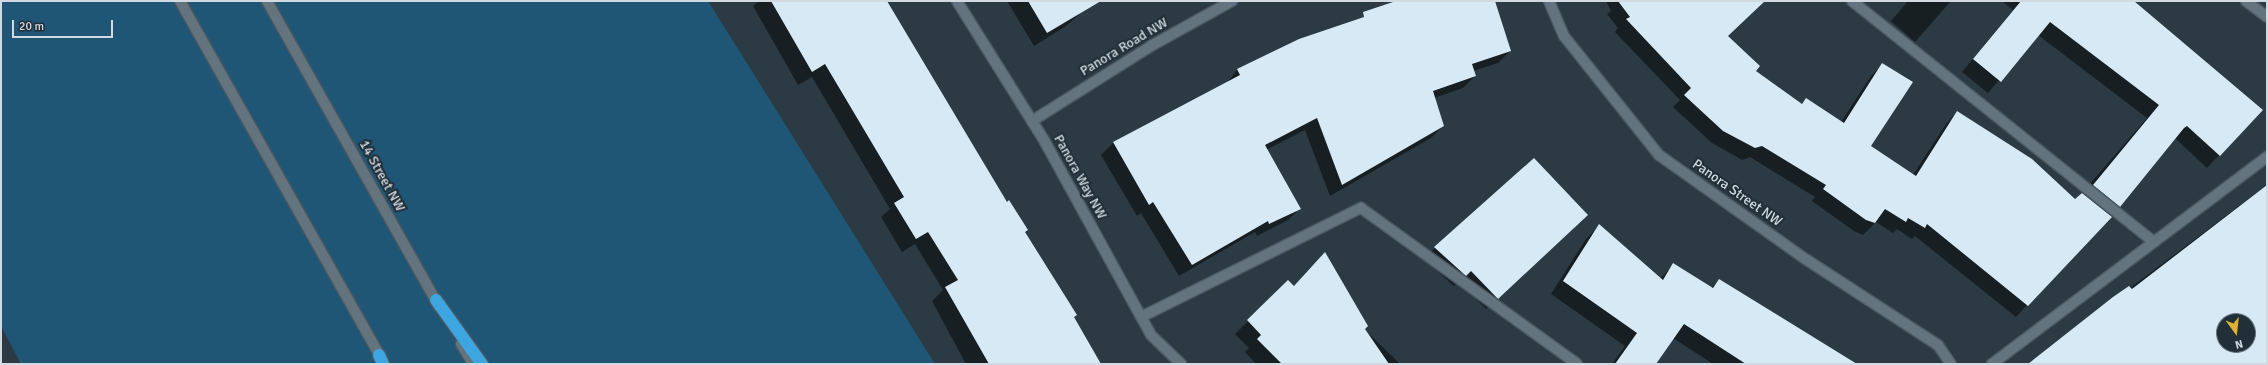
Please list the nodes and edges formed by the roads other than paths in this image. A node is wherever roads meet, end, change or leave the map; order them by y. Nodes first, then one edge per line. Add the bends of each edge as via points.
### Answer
1 (180, 1) edge
2 (267, 1) edge
3 (957, 1) edge
4 (1232, 1) edge
5 (1549, 1) edge
6 (1852, 1) edge
7 (2246, 1) edge
8 (2267, 17) edge
9 (1032, 121) junction
10 (2267, 157) edge
11 (2154, 242) junction
12 (436, 300) junction
13 (1141, 317) junction
14 (382, 361) edge
15 (473, 364) edge
16 (482, 364) edge
17 (1181, 364) edge
18 (1577, 364) edge
19 (1951, 364) edge
20 (1992, 364) edge

1 - 14 street
2 - 12 street, 14 Street NW
3 - 9 street, Panora Way NW
4 - 9 street, Panora Road NW via 1151,46
5 - 19 street, Panora Street NW via 1564,36 1659,155 1807,260 1938,345
6 - 11 street
7 - 8 street
9 - 13 street, Panora Way NW
10 - 11 street
11 - 20 street
12 - 15 street, 14 Street NW
12 - 16 highway
13 - 17 street, Panora Way NW via 1151,335
13 - 18 street via 1361,208

